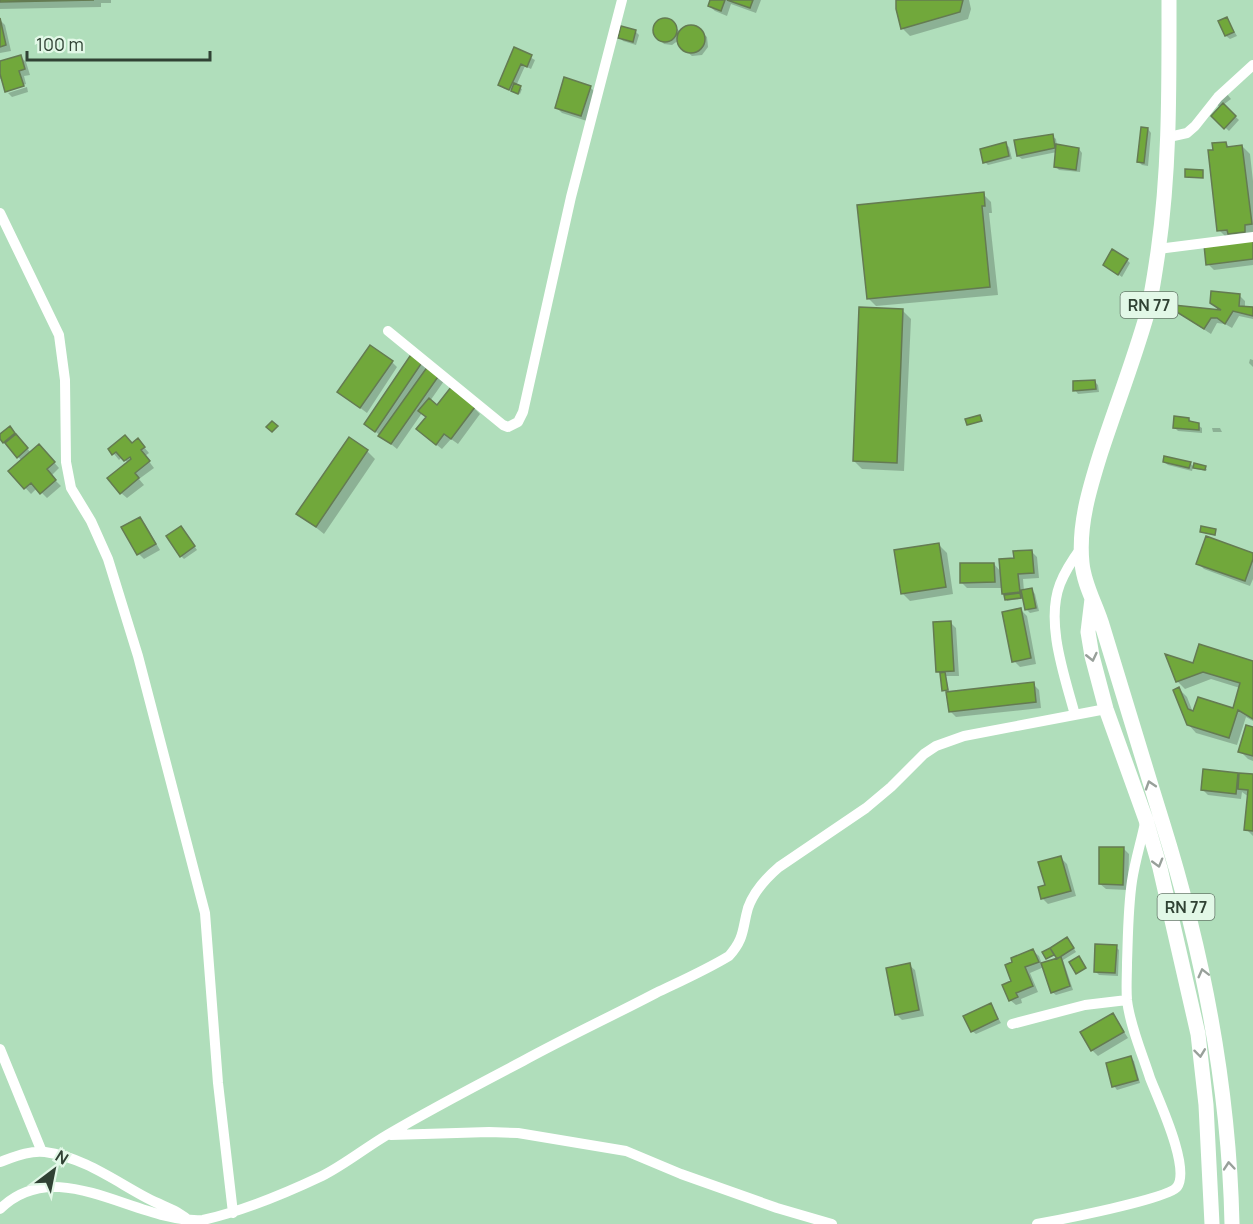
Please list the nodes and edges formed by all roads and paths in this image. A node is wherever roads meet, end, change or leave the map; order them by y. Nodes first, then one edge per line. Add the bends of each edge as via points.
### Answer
1 (622, 0) edge
2 (1168, 0) edge
3 (1253, 65) edge
4 (1169, 137) junction
5 (0, 213) edge
6 (1253, 237) edge
7 (1158, 249) junction
8 (388, 331) dead end
9 (1082, 548) junction
10 (1092, 599) junction
11 (1106, 710) junction
12 (1075, 715) junction
13 (1146, 820) junction
14 (1127, 1000) junction
15 (1012, 1024) dead end
16 (0, 1049) edge
17 (388, 1135) junction
18 (42, 1152) junction
19 (0, 1162) edge
20 (0, 1209) edge
21 (233, 1213) junction
22 (192, 1223) edge
23 (832, 1224) edge
24 (1037, 1224) edge
25 (1212, 1224) edge
26 (1232, 1224) edge

1 - 8 street via 518,422 503,425
2 - 4 main road, RN 77
3 - 4 street via 1187,133
4 - 7 main road, RN 77
5 - 21 street via 59,335 71,488 108,559 138,656 205,913
6 - 7 street
7 - 9 main road, RN 77 via 1147,313 1094,475 1084,515
9 - 10 main road, RN 77 via 1084,574
9 - 12 street via 1067,569 1055,605 1059,652
10 -> 11 main road via 1088,632
26 -> 10 main road, RN 77 via 1224,1109 1204,977 1174,861
11 - 12 street
11 - 13 main road
12 - 17 street via 964,736 936,746 873,803 765,879 748,909 739,945 729,956 524,1060
13 - 14 street via 1132,880
13 -> 25 main road via 1198,1034
14 - 15 street via 1085,1005
14 - 24 street via 1134,1031 1168,1120 1180,1172 1179,1185 1150,1199
16 - 18 street
17 - 21 street via 323,1175
17 - 23 street via 518,1133 626,1151 681,1174
18 - 19 street
18 - 22 street via 90,1166 180,1212
20 - 22 street via 27,1192 50,1188 72,1191 144,1216
21 - 22 street

